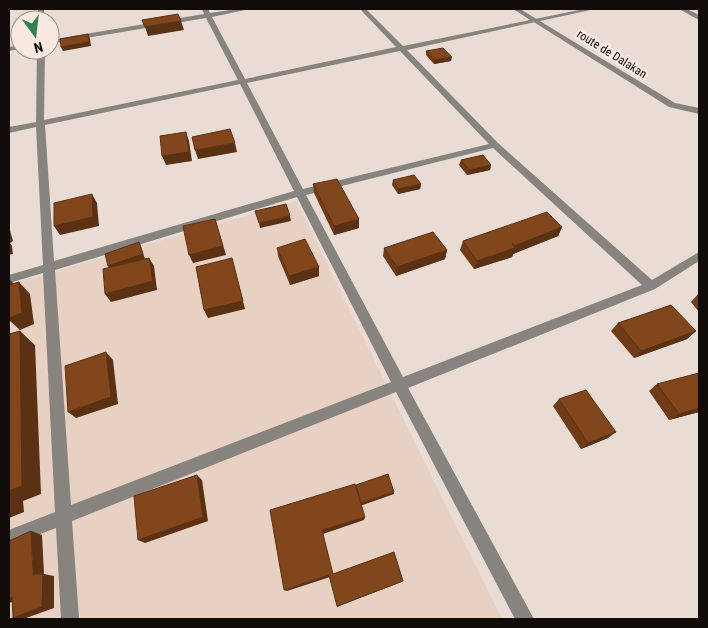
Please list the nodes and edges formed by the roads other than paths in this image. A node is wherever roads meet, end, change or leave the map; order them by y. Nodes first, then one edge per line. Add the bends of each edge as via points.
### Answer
1 (247, 9) edge
2 (363, 9) edge
3 (516, 9) edge
4 (592, 9) edge
5 (682, 9) edge
6 (207, 12) edge
7 (699, 18) edge
8 (533, 20) junction
9 (60, 40) edge
10 (402, 49) junction
11 (40, 60) edge
12 (242, 81) junction
13 (699, 111) edge
14 (40, 124) junction
15 (9, 130) edge
16 (495, 145) junction
17 (300, 193) junction
18 (699, 256) edge
19 (48, 268) junction
20 (9, 279) edge
21 (651, 286) junction
22 (399, 384) junction
23 (64, 516) junction
24 (9, 538) edge
25 (70, 619) edge
26 (525, 619) edge

1 - 6 street
2 - 10 street
3 - 8 street, route de Dalakan
4 - 8 street
5 - 7 street
6 - 9 street
6 - 12 street
8 - 10 street
8 - 13 street, route de Dalakan via 672,105
10 - 12 street
10 - 16 street
11 - 14 street
12 - 14 street
12 - 17 street
14 - 15 street
14 - 19 street
16 - 17 street
16 - 21 street
17 - 19 street
17 - 22 street
18 - 21 street
19 - 20 street
19 - 23 street
21 - 22 street
22 - 23 street
22 - 26 street
23 - 24 street
23 - 25 street

